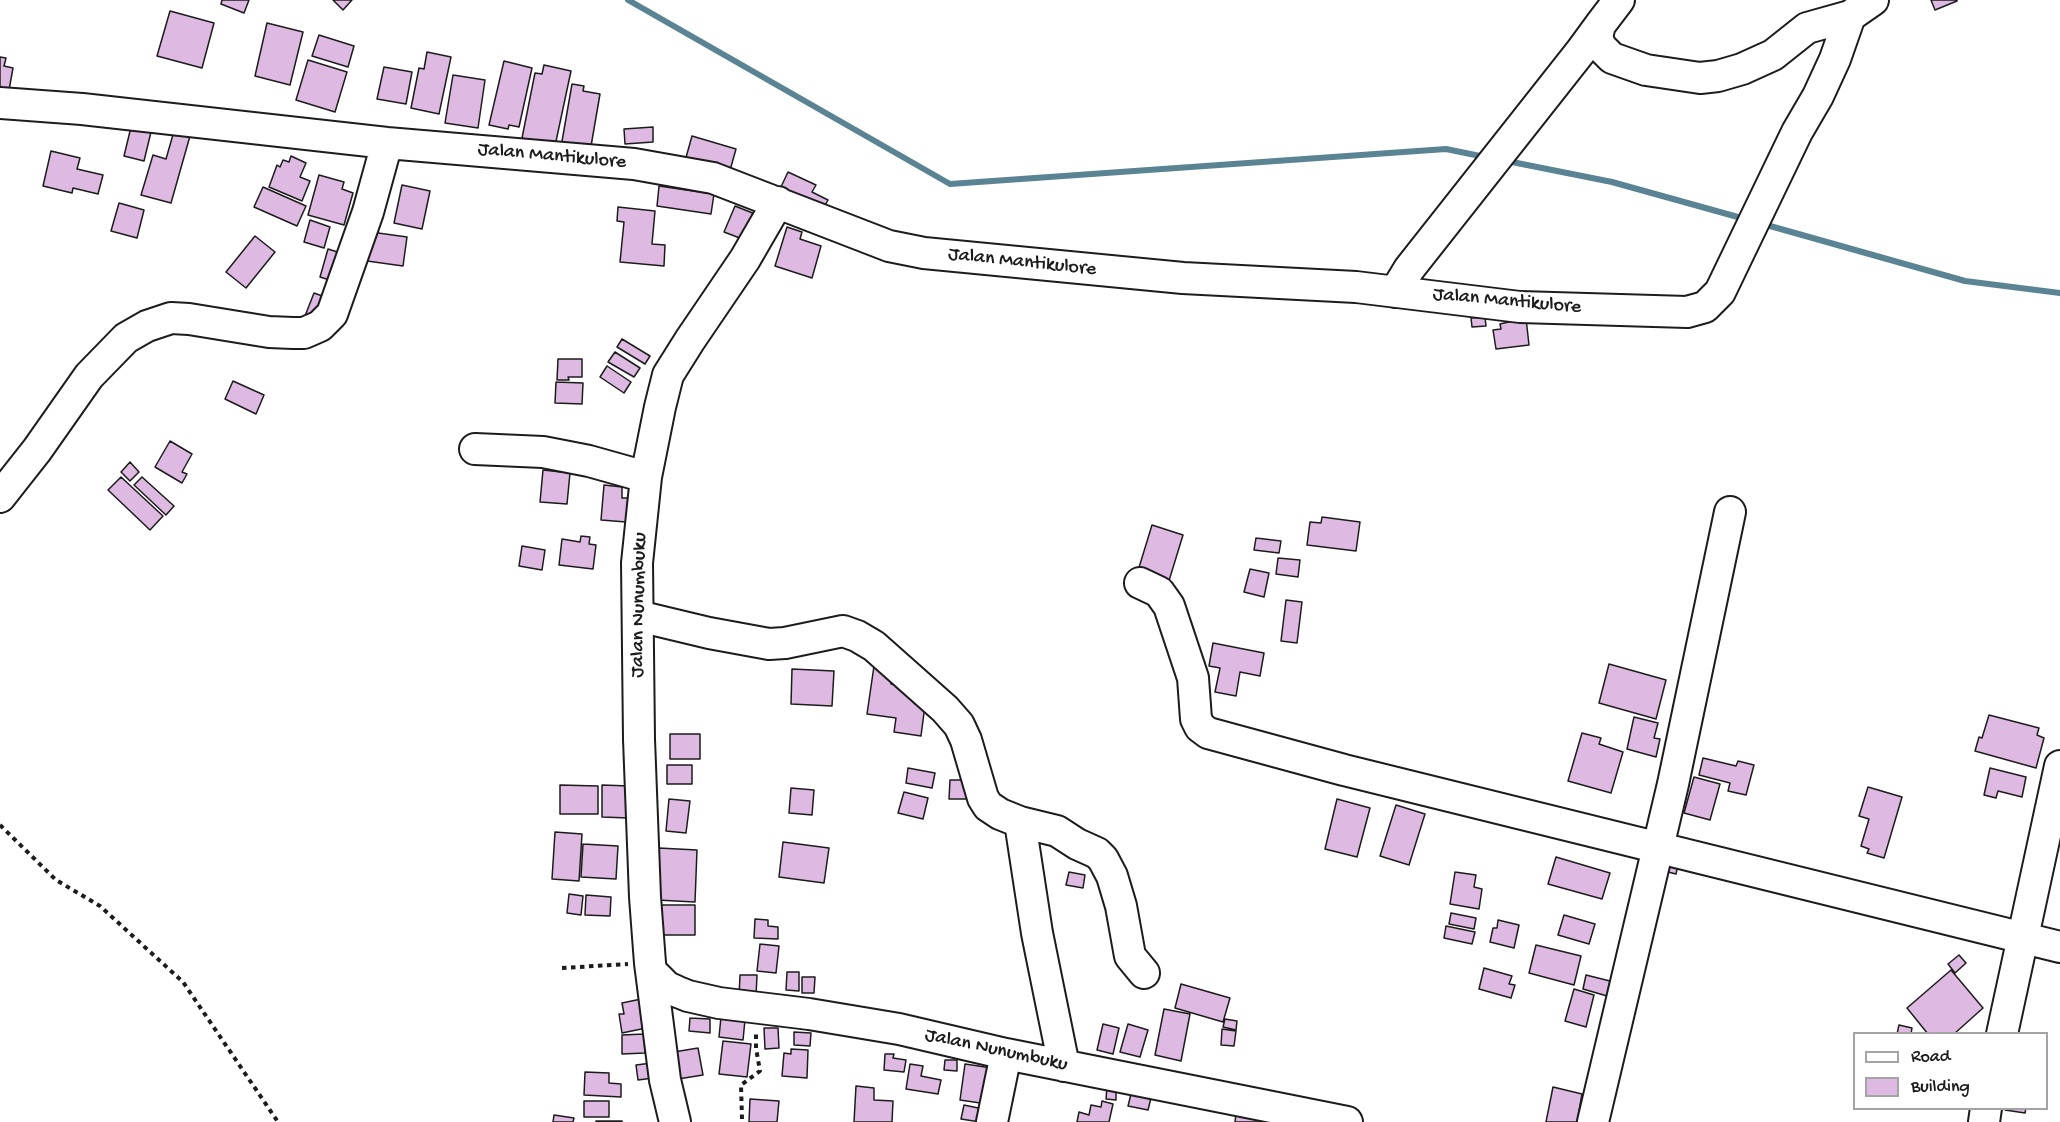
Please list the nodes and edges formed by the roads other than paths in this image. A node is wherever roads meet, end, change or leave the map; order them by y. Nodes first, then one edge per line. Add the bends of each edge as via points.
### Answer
1 (1619, 0) edge
2 (1861, 8) edge
3 (1600, 25) junction
4 (0, 103) edge
5 (387, 143) junction
6 (778, 202) junction
7 (1402, 281) junction
8 (475, 449) dead end
9 (646, 477) junction
10 (0, 496) edge
11 (1730, 512) dead end
12 (1140, 583) dead end
13 (638, 616) junction
14 (2060, 766) edge
15 (1020, 822) junction
16 (1658, 847) junction
17 (2023, 937) junction
18 (2060, 947) edge
19 (651, 967) junction
20 (1144, 973) dead end
21 (2002, 1032) edge
22 (1006, 1054) junction
23 (1064, 1066) junction
24 (675, 1122) edge
25 (992, 1122) edge
26 (1347, 1122) edge
27 (1593, 1122) edge

1 - 3 street
2 - 3 street via 1807,28 1773,55 1742,69 1700,78 1646,70 1612,58 1597,37
2 - 7 street, Jalan Mantikulore via 1720,292 1705,307 1687,312 1520,307
3 - 7 street
4 - 5 street, Jalan Mantikulore
5 - 6 street, Jalan Mantikulore via 633,164 713,178
5 - 10 street via 368,212 332,314 320,326 304,333 269,332 171,318 147,326 126,338 89,375
6 - 7 street, Jalan Mantikulore via 889,246 924,253 1183,278 1356,287
6 - 9 street, Jalan Nunumbuku via 668,375
8 - 9 street via 543,452
9 - 13 street, Jalan Nunumbuku via 637,563
11 - 16 street
12 - 16 street via 1159,592 1169,606 1193,678 1196,719 1205,731 1344,770
13 - 15 street via 769,644 843,630 857,636 874,646 959,725 983,798 994,811
13 - 19 street, Jalan Nunumbuku via 644,886
14 - 17 street
15 - 20 street via 1057,831 1103,859 1121,906 1130,956
15 - 23 street
16 - 17 street
16 - 27 street
17 - 18 street
17 - 21 street
19 - 22 street, Jalan Nunumbuku via 667,987 688,996 898,1029
19 - 24 street, Jalan Nunumbuku via 665,1080
22 - 23 street, Jalan Nunumbuku
22 - 25 street
23 - 26 street, Jalan Nunumbuku

